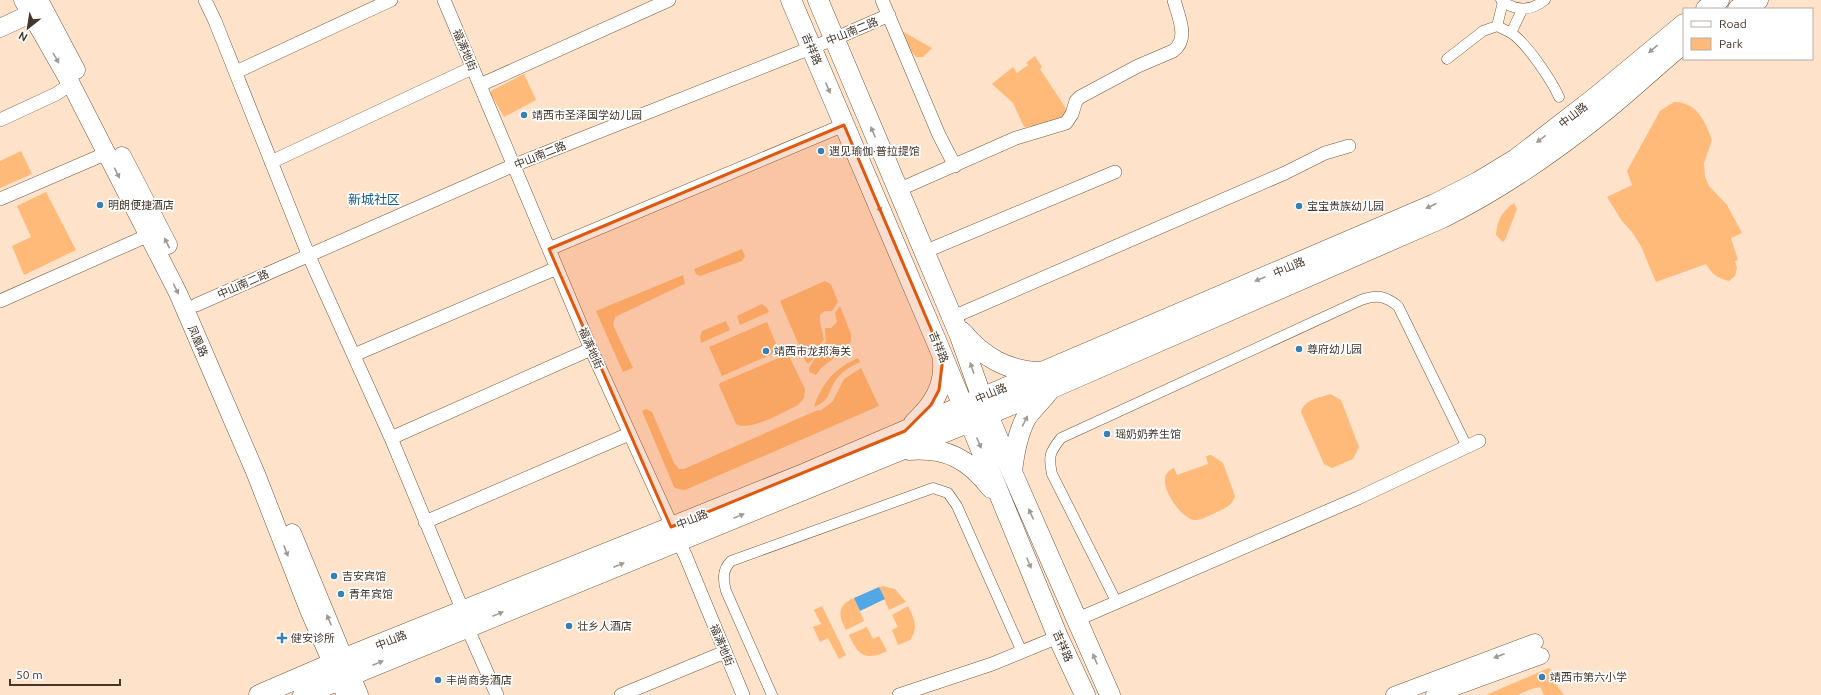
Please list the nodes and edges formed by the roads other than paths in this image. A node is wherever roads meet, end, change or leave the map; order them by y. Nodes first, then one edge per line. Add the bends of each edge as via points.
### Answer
1 (204, 0) edge
2 (391, 0) edge
3 (669, 0) edge
4 (791, 0) edge
5 (818, 0) edge
6 (882, 0) edge
7 (1174, 0) edge
8 (1545, 0) edge
9 (1719, 0) edge
10 (1758, 0) edge
11 (1502, 1) edge
12 (448, 2) edge
13 (34, 3) edge
14 (1707, 8) edge
15 (1740, 8) edge
16 (1522, 10) junction
17 (0, 15) edge
18 (889, 16) junction
19 (1683, 25) edge
20 (1496, 26) junction
21 (0, 28) edge
22 (1511, 33) junction
23 (833, 39) junction
24 (1683, 44) edge
25 (811, 47) junction
26 (1447, 59) dead end
27 (472, 68) junction
28 (236, 72) junction
29 (71, 84) junction
30 (480, 85) junction
31 (1559, 97) dead end
32 (0, 120) edge
33 (844, 125) junction
34 (1349, 146) dead end
35 (107, 153) junction
36 (271, 162) junction
37 (512, 166) junction
38 (955, 166) junction
39 (1115, 172) dead end
40 (898, 190) junction
41 (0, 199) edge
42 (149, 235) junction
43 (549, 249) junction
44 (924, 252) junction
45 (308, 254) junction
46 (557, 268) junction
47 (0, 301) edge
48 (196, 305) junction
49 (954, 321) junction
50 (591, 349) junction
51 (354, 355) junction
52 (943, 357) junction
53 (1046, 381) junction
54 (985, 406) junction
55 (966, 414) junction
56 (905, 431) junction
57 (629, 434) junction
58 (391, 438) junction
59 (1479, 441) dead end
60 (1467, 447) junction
61 (903, 450) junction
62 (1012, 472) junction
63 (1006, 507) junction
64 (425, 522) junction
65 (674, 534) junction
66 (1117, 603) junction
67 (465, 619) junction
68 (1078, 619) junction
69 (1058, 636) junction
70 (724, 652) junction
71 (1022, 652) junction
72 (342, 674) edge
73 (259, 695) edge
74 (303, 695) edge
75 (359, 695) edge
76 (497, 695) edge
77 (620, 695) edge
78 (743, 695) edge
79 (772, 695) edge
80 (899, 695) edge
81 (1085, 695) edge
82 (1110, 695) edge
83 (1394, 695) edge
84 (1434, 695) edge

1 - 28 street
2 - 28 street
3 - 30 street
4 - 25 main road, 吉祥路
5 - 23 main road
6 - 18 street
7 - 38 street via 1182,30 1178,48 1115,77 1080,97 1066,122 1016,138
8 - 16 street via 1529,10
9 - 14 main road
10 - 15 main road
11 - 16 street
11 - 20 street
12 - 27 street, 福满地街
13 - 17 main road
13 - 21 main road
13 -> 29 main road, 凤凰路
48 -> 13 main road, 凤凰路 via 146,202
16 - 22 street
18 - 23 street, 中山南二路
18 - 38 street via 939,135
19 -> 53 main road, 中山路 via 1522,154 1478,182
20 - 22 street
20 - 26 street via 1483,32
22 - 31 street via 1542,69
23 - 25 street, 中山南二路
40 -> 23 main road
24 - 53 main road, 中山路 via 1568,140 1478,200 1410,233
25 -> 33 main road, 吉祥路
25 - 37 street, 中山南二路
27 - 30 street, 福满地街
27 - 36 street
28 - 36 street
29 - 32 street via 56,94
29 - 35 main road, 凤凰路
30 - 37 street, 福满地街
33 - 43 street
33 -> 52 main road, 吉祥路
34 - 49 street via 1326,153
35 - 41 street
35 -> 42 main road, 凤凰路
36 - 45 street
37 - 43 street, 福满地街
37 - 45 street, 中山南二路
38 - 40 street
39 - 44 street
40 - 44 main road
42 - 47 street
42 -> 72 main road, 凤凰路 via 178,294
43 - 46 street, 福满地街
44 - 49 main road
45 - 48 street, 中山南二路
45 - 51 street
46 - 50 street, 福满地街
46 - 51 street
72 -> 48 main road, 凤凰路
49 - 53 main road via 976,347 993,360
54 -> 49 main road
50 - 57 street, 福满地街
50 - 58 street
51 - 58 street
52 - 55 main road, 吉祥路
52 - 56 main road via 943,375 936,398
53 - 54 main road, 中山路
62 -> 53 main road via 1020,431
54 - 55 main road, 中山路
54 - 62 main road
55 - 56 main road, 中山路
55 - 61 main road, 中山路
55 -> 63 main road, 吉祥路
56 - 65 main road, 中山路
57 - 64 street
57 - 65 street, 福满地街
58 - 64 street
59 - 60 street
60 - 66 street via 1358,498
60 - 66 street via 1398,306 1381,296 1361,300 1061,438 1052,449 1049,460 1052,474
61 - 63 main road via 926,450 955,456 977,471
65 -> 61 main road, 中山路
68 -> 62 main road
63 -> 69 main road, 吉祥路
64 - 67 street
65 - 67 main road, 中山路
65 - 70 street, 福满地街
66 - 68 street
67 - 72 main road, 中山路
67 - 76 street
82 -> 68 main road
69 - 71 street
69 - 81 main road, 吉祥路
70 - 77 street
70 - 78 street, 福满地街
71 - 79 street via 957,506 948,492 933,488 728,564 723,578 726,591
71 - 80 street
72 - 73 main road, 中山路
72 - 74 main road, 中山路
72 - 75 main road, 凤凰路
84 -> 83 street via 1538,649

